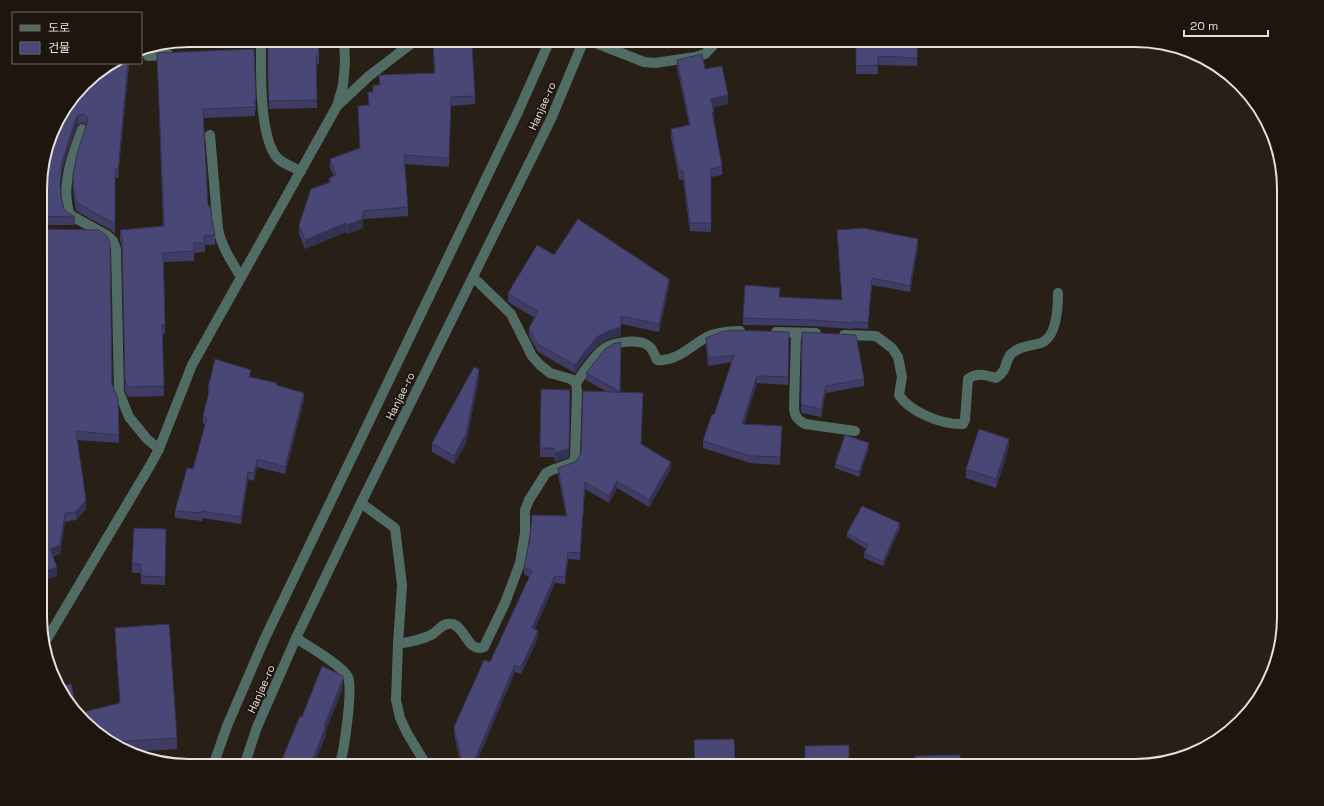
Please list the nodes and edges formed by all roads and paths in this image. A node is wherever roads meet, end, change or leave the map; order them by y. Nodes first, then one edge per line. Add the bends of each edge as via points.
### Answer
1 (259, 47) edge
2 (344, 47) edge
3 (407, 47) edge
4 (547, 47) edge
5 (581, 47) edge
6 (606, 47) edge
7 (712, 47) edge
8 (178, 55) edge
9 (148, 56) dead end
10 (337, 106) junction
11 (82, 129) edge
12 (210, 135) dead end
13 (301, 171) junction
14 (78, 232) edge
15 (100, 232) junction
16 (242, 277) junction
17 (473, 277) junction
18 (1058, 292) dead end
19 (752, 331) edge
20 (767, 332) edge
21 (796, 332) junction
22 (576, 382) junction
23 (855, 431) dead end
24 (159, 449) junction
25 (361, 503) junction
26 (48, 637) edge
27 (296, 638) junction
28 (398, 644) junction
29 (216, 759) edge
30 (246, 759) edge
31 (342, 759) edge
32 (422, 759) edge

1 - 13 street via 263,112 268,139 274,155 279,160
2 - 10 street via 343,85
3 - 10 street
4 - 29 street, Hanjae-ro via 265,638 227,726
5 - 17 street, Hanjae-ro via 551,119
6 - 7 street via 644,62 655,63 695,57 705,54
8 - 9 street
10 - 13 street
11 - 15 street via 70,168 67,207 70,215
12 - 16 street via 220,239
13 - 16 street
14 - 15 street
15 - 24 street via 113,241 116,249 120,392 129,417
16 - 24 street via 192,365
17 - 22 street via 511,314 532,356 540,366 550,373
17 - 25 street, Hanjae-ro
18 - 21 street via 1056,320 1050,335 1043,342 1010,354 1003,374 996,378 983,374 973,375 968,379 965,420 962,424 925,416 903,402 899,395 902,377 898,357 892,348 876,336
19 - 22 street via 717,333 674,358 664,361 657,360 651,347 644,343 635,341 609,346 601,350
20 - 21 street
21 - 23 street via 794,415 805,424
22 - 28 street via 575,458 572,463 546,473 529,500 525,510 525,533 520,563 484,647 473,647 451,624 423,639
24 - 26 street
25 - 27 street, Hanjae-ro
25 - 28 street via 395,528 402,585
27 - 30 street, Hanjae-ro via 257,727
27 - 31 street via 337,665 348,677 349,691
28 - 32 street via 396,700 400,718

